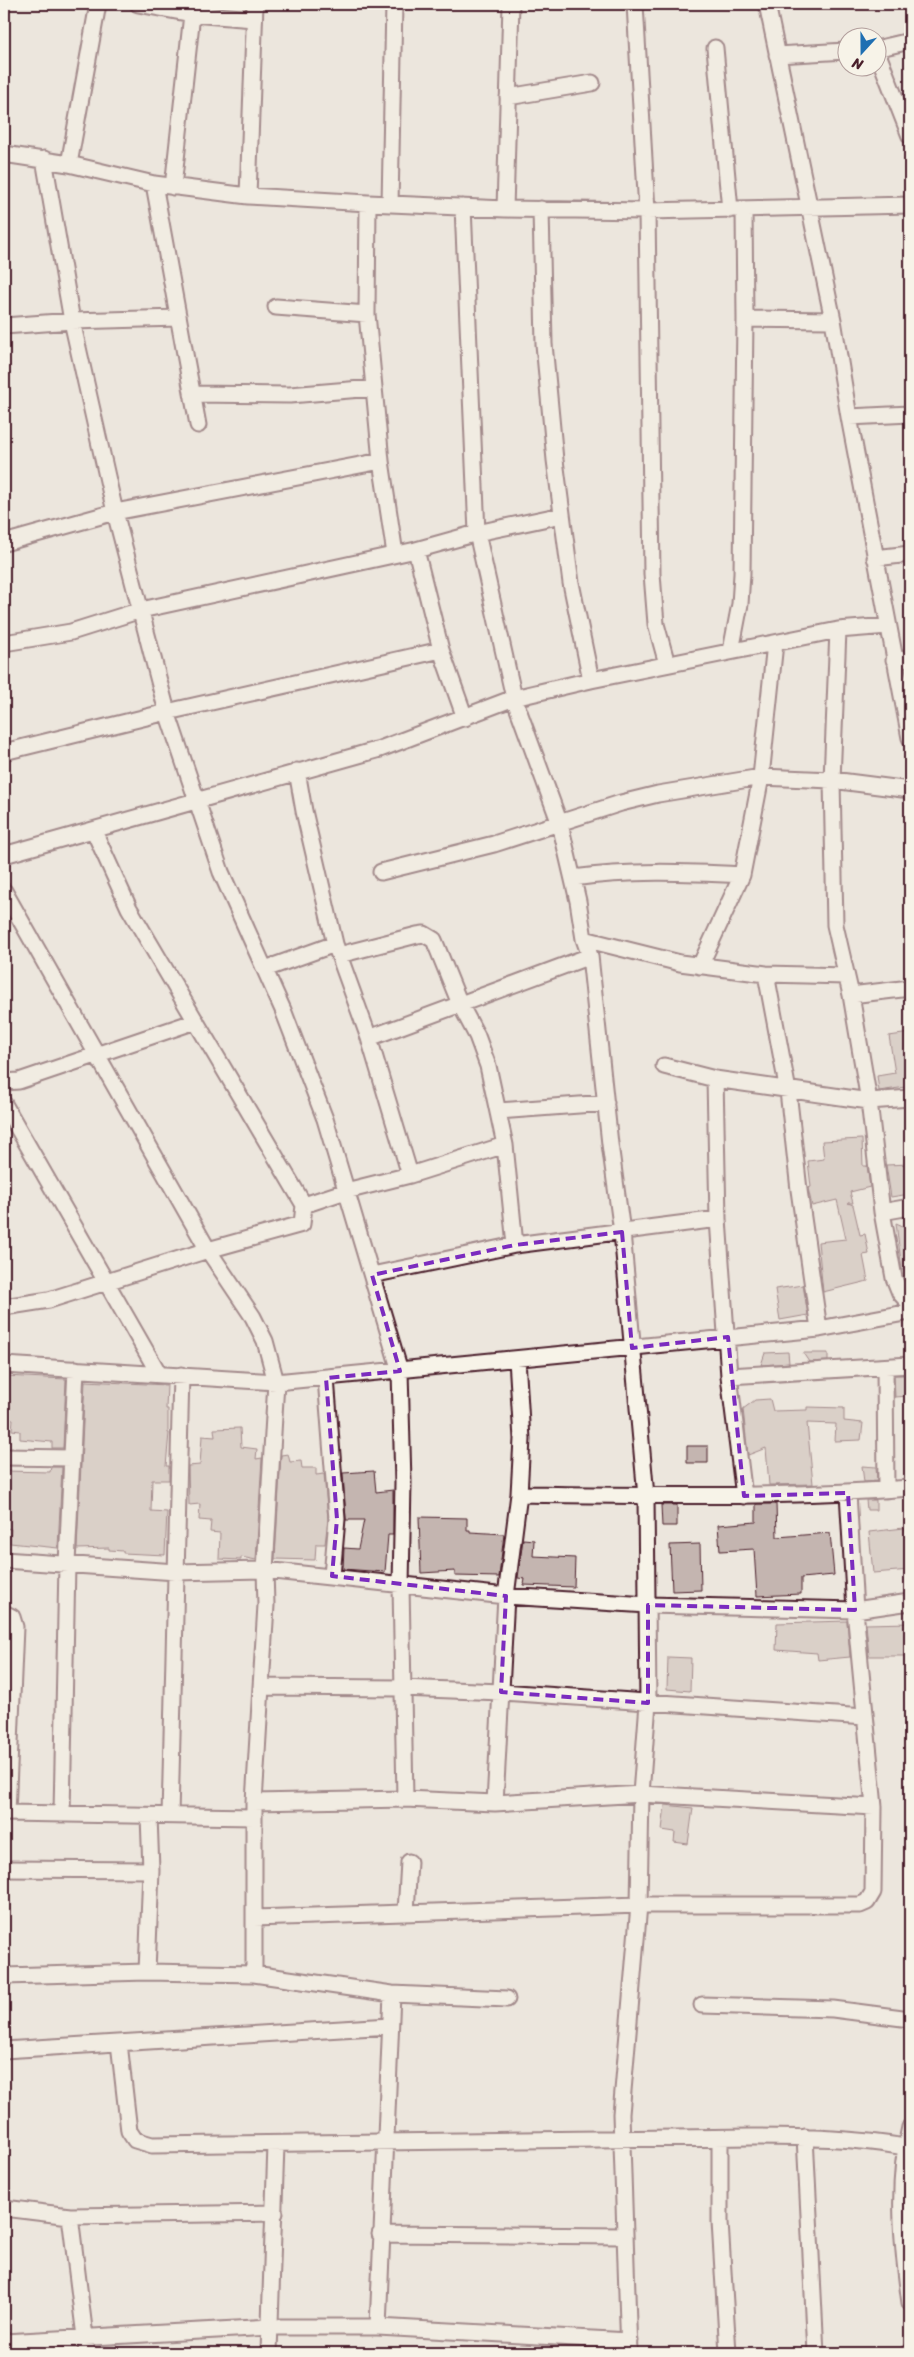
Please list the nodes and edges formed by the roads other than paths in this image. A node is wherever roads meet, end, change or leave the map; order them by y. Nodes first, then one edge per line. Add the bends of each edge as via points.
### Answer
1 (98, 4) edge
2 (138, 4) edge
3 (394, 4) edge
4 (511, 4) edge
5 (636, 4) edge
6 (767, 4) edge
7 (254, 11) edge
8 (192, 14) junction
9 (910, 41) edge
10 (715, 48) dead end
11 (836, 52) edge
12 (778, 55) junction
13 (592, 83) dead end
14 (508, 97) junction
15 (910, 136) edge
16 (4, 154) edge
17 (44, 159) junction
18 (70, 164) junction
19 (154, 184) junction
20 (174, 187) junction
21 (248, 196) junction
22 (368, 203) junction
23 (390, 204) junction
24 (910, 205) edge
25 (808, 206) junction
26 (463, 207) junction
27 (505, 209) junction
28 (737, 209) junction
29 (541, 210) junction
30 (647, 211) junction
31 (276, 307) dead end
32 (366, 314) junction
33 (178, 318) junction
34 (745, 319) junction
35 (833, 320) junction
36 (72, 321) junction
37 (4, 326) edge
38 (373, 388) junction
39 (192, 394) junction
40 (910, 414) edge
41 (848, 417) junction
42 (198, 425) dead end
43 (381, 461) junction
44 (115, 512) junction
45 (562, 515) junction
46 (477, 533) junction
47 (4, 543) edge
48 (416, 550) junction
49 (395, 554) junction
50 (910, 554) edge
51 (875, 558) junction
52 (141, 610) junction
53 (888, 626) junction
54 (838, 630) junction
55 (4, 643) edge
56 (775, 643) junction
57 (441, 650) junction
58 (731, 651) junction
59 (910, 659) edge
60 (894, 660) junction
61 (667, 664) junction
62 (592, 680) junction
63 (514, 698) junction
64 (167, 712) junction
65 (464, 718) junction
66 (910, 738) edge
67 (4, 752) edge
68 (297, 771) junction
69 (761, 777) junction
70 (832, 780) junction
71 (910, 790) edge
72 (197, 801) junction
73 (560, 824) junction
74 (94, 831) junction
75 (4, 855) edge
76 (381, 872) dead end
77 (742, 875) junction
78 (573, 878) junction
79 (4, 891) edge
80 (584, 939) junction
81 (337, 949) junction
82 (590, 956) junction
83 (700, 966) junction
84 (265, 969) junction
85 (766, 974) junction
86 (846, 976) junction
87 (910, 988) edge
88 (851, 995) junction
89 (460, 1004) junction
90 (196, 1021) junction
91 (369, 1038) junction
92 (97, 1055) junction
93 (664, 1066) dead end
94 (715, 1079) junction
95 (4, 1082) edge
96 (788, 1090) junction
97 (910, 1098) edge
98 (869, 1101) junction
99 (606, 1102) junction
100 (4, 1104) edge
101 (498, 1111) junction
102 (505, 1145) junction
103 (410, 1175) junction
104 (346, 1191) junction
105 (304, 1205) junction
106 (910, 1207) edge
107 (882, 1212) junction
108 (718, 1218) junction
109 (622, 1232) junction
110 (515, 1245) junction
111 (208, 1250) junction
112 (372, 1275) junction
113 (107, 1282) junction
114 (910, 1304) edge
115 (4, 1307) edge
116 (910, 1312) edge
117 (819, 1329) junction
118 (728, 1337) junction
119 (632, 1348) junction
120 (517, 1359) junction
121 (4, 1365) edge
122 (910, 1366) edge
123 (885, 1367) junction
124 (76, 1369) junction
125 (400, 1371) junction
126 (159, 1374) junction
127 (181, 1375) junction
128 (729, 1376) junction
129 (326, 1378) junction
130 (276, 1382) junction
131 (4, 1456) edge
132 (72, 1458) junction
133 (910, 1488) edge
134 (886, 1490) junction
135 (848, 1493) junction
136 (519, 1494) junction
137 (646, 1496) junction
138 (744, 1496) junction
139 (4, 1560) edge
140 (67, 1564) junction
141 (265, 1570) junction
142 (176, 1572) junction
143 (332, 1576) junction
144 (401, 1585) junction
145 (506, 1596) junction
146 (910, 1602) edge
147 (648, 1605) junction
148 (855, 1610) junction
149 (4, 1613) edge
150 (261, 1687) junction
151 (402, 1688) junction
152 (501, 1692) junction
153 (648, 1703) junction
154 (865, 1717) junction
155 (641, 1794) junction
156 (405, 1799) junction
157 (495, 1803) junction
158 (874, 1807) junction
159 (254, 1810) junction
160 (5, 1813) edge
161 (62, 1813) junction
162 (149, 1816) junction
163 (170, 1816) junction
164 (409, 1862) dead end
165 (4, 1869) edge
166 (150, 1870) junction
167 (639, 1904) junction
168 (406, 1912) junction
169 (254, 1918) junction
170 (147, 1972) junction
171 (254, 1974) junction
172 (4, 1976) edge
173 (392, 1994) junction
174 (507, 1999) dead end
175 (702, 2005) dead end
176 (910, 2019) edge
177 (390, 2026) junction
178 (119, 2043) junction
179 (4, 2050) edge
180 (910, 2127) edge
181 (720, 2138) junction
182 (805, 2138) junction
183 (621, 2140) junction
184 (386, 2143) junction
185 (276, 2144) junction
186 (905, 2147) junction
187 (907, 2171) edge
188 (4, 2208) edge
189 (275, 2213) junction
190 (70, 2216) junction
191 (380, 2234) junction
192 (624, 2236) junction
193 (910, 2303) edge
194 (271, 2327) junction
195 (378, 2327) junction
196 (85, 2337) junction
197 (4, 2342) edge
198 (629, 2347) edge
199 (88, 2353) edge
200 (269, 2353) edge
201 (728, 2353) edge
202 (816, 2353) edge

1 - 18 street
2 - 8 street
3 - 23 street
4 - 14 street
5 - 30 street
6 - 12 street
7 - 8 street
7 - 21 street
8 - 20 street
9 - 15 street via 876,49
10 - 28 street
11 - 12 street
12 - 25 street
13 - 14 street
14 - 27 street
16 - 17 street
17 - 18 street
17 - 36 street
18 - 19 street
19 - 20 street
19 - 33 street
20 - 21 street
21 - 22 street
22 - 23 street
22 - 32 street
23 - 26 street
24 - 25 street
25 - 28 street
25 - 35 street
26 - 27 street
26 - 46 street
27 - 29 street
28 - 30 street
28 - 34 street
29 - 30 street
29 - 45 street via 544,344
30 - 61 street via 652,574 656,624
31 - 32 street
32 - 38 street
33 - 36 street
33 - 39 street
34 - 35 street
34 - 58 street via 742,574
35 - 41 street
36 - 37 street
36 - 44 street
38 - 39 street via 290,394
38 - 43 street
39 - 42 street
40 - 41 street
41 - 51 street
43 - 44 street
43 - 49 street
44 - 47 street
44 - 52 street
45 - 46 street
45 - 62 street via 571,583
46 - 48 street
46 - 63 street
48 - 49 street
48 - 57 street
49 - 52 street
50 - 51 street
51 - 53 street
52 - 55 street via 71,632
52 - 64 street
53 - 54 street
53 - 60 street
54 - 56 street
54 - 70 street
56 - 58 street
56 - 69 street
57 - 64 street
57 - 65 street
58 - 61 street
59 - 60 street
60 - 66 street
61 - 62 street
62 - 63 street
63 - 65 street
63 - 73 street
64 - 67 street
64 - 72 street
65 - 68 street via 380,749
68 - 72 street
68 - 81 street
69 - 70 street
69 - 73 street via 658,794
69 - 77 street
70 - 71 street
70 - 86 street via 835,925
72 - 74 street
72 - 84 street via 221,872
73 - 76 street
73 - 78 street
74 - 75 street
74 - 90 street via 129,908
77 - 78 street via 658,871
77 - 83 street
78 - 80 street
79 - 92 street
80 - 82 street
80 - 83 street
81 - 84 street
81 - 89 street via 417,935 431,937 437,944
81 - 91 street
82 - 89 street
82 - 99 street
83 - 85 street
84 - 104 street via 325,1119
85 - 86 street
85 - 96 street
86 - 88 street
87 - 88 street
88 - 98 street
89 - 91 street
89 - 101 street via 488,1066
90 - 92 street
90 - 105 street
91 - 103 street
92 - 95 street
92 - 111 street
93 - 94 street
94 - 96 street
94 - 108 street
96 - 98 street
96 - 117 street
97 - 98 street
98 - 107 street
99 - 101 street
99 - 109 street
100 - 113 street
101 - 102 street
102 - 103 street
102 - 110 street
103 - 104 street
104 - 105 street
104 - 112 street
105 - 111 street via 302,1224
106 - 107 street
107 - 114 street via 894,1278 900,1294
108 - 109 street
108 - 118 street
109 - 110 street
109 - 119 street
110 - 112 street
111 - 113 street
111 - 130 street via 253,1317 265,1341
112 - 125 street
113 - 115 street via 49,1300
113 - 126 street
116 - 117 street
117 - 118 street
118 - 119 street
118 - 128 street
119 - 120 street
119 - 137 street
120 - 125 street
120 - 136 street via 522,1439
121 - 124 street
122 - 123 street
123 - 128 street
123 - 134 street
124 - 126 street
124 - 132 street
125 - 129 street
125 - 144 street
126 - 127 street
127 - 130 street
127 - 142 street
128 - 138 street
129 - 130 street
129 - 143 street via 337,1519
130 - 141 street
131 - 132 street
132 - 140 street
133 - 134 street
134 - 135 street
135 - 138 street
135 - 148 street
136 - 137 street
136 - 145 street
137 - 138 street
137 - 147 street
139 - 140 street
140 - 142 street
140 - 161 street
141 - 142 street
141 - 143 street
141 - 150 street
142 - 163 street
143 - 144 street
144 - 145 street
144 - 151 street
145 - 147 street
145 - 152 street
146 - 148 street
147 - 148 street
147 - 153 street
148 - 154 street
149 - 160 street via 12,1617 15,1627
150 - 151 street
150 - 159 street
151 - 152 street
151 - 156 street
152 - 153 street
152 - 157 street
153 - 154 street
153 - 155 street
154 - 158 street
155 - 157 street
155 - 158 street
155 - 167 street
156 - 157 street
156 - 159 street
158 - 167 street via 873,1892 867,1902 860,1905
159 - 163 street
159 - 169 street
160 - 161 street
161 - 162 street
162 - 163 street
162 - 166 street
164 - 168 street
165 - 166 street
166 - 170 street
167 - 168 street
167 - 183 street
168 - 169 street
169 - 171 street
170 - 171 street
170 - 172 street
171 - 173 street
173 - 174 street
173 - 177 street
175 - 176 street via 833,2009
177 - 178 street
177 - 184 street
178 - 179 street
178 - 185 street via 129,2131 135,2140 168,2146
180 - 186 street
181 - 182 street
181 - 183 street
181 - 201 street via 720,2222
182 - 186 street
182 - 202 street
183 - 184 street
183 - 192 street
184 - 185 street
184 - 191 street
185 - 189 street
186 - 187 street
187 - 193 street via 901,2191
188 - 190 street
189 - 190 street
189 - 194 street
190 - 196 street
191 - 192 street
191 - 195 street
192 - 198 street
194 - 195 street
194 - 196 street
194 - 200 street
195 - 198 street
196 - 197 street
196 - 199 street

